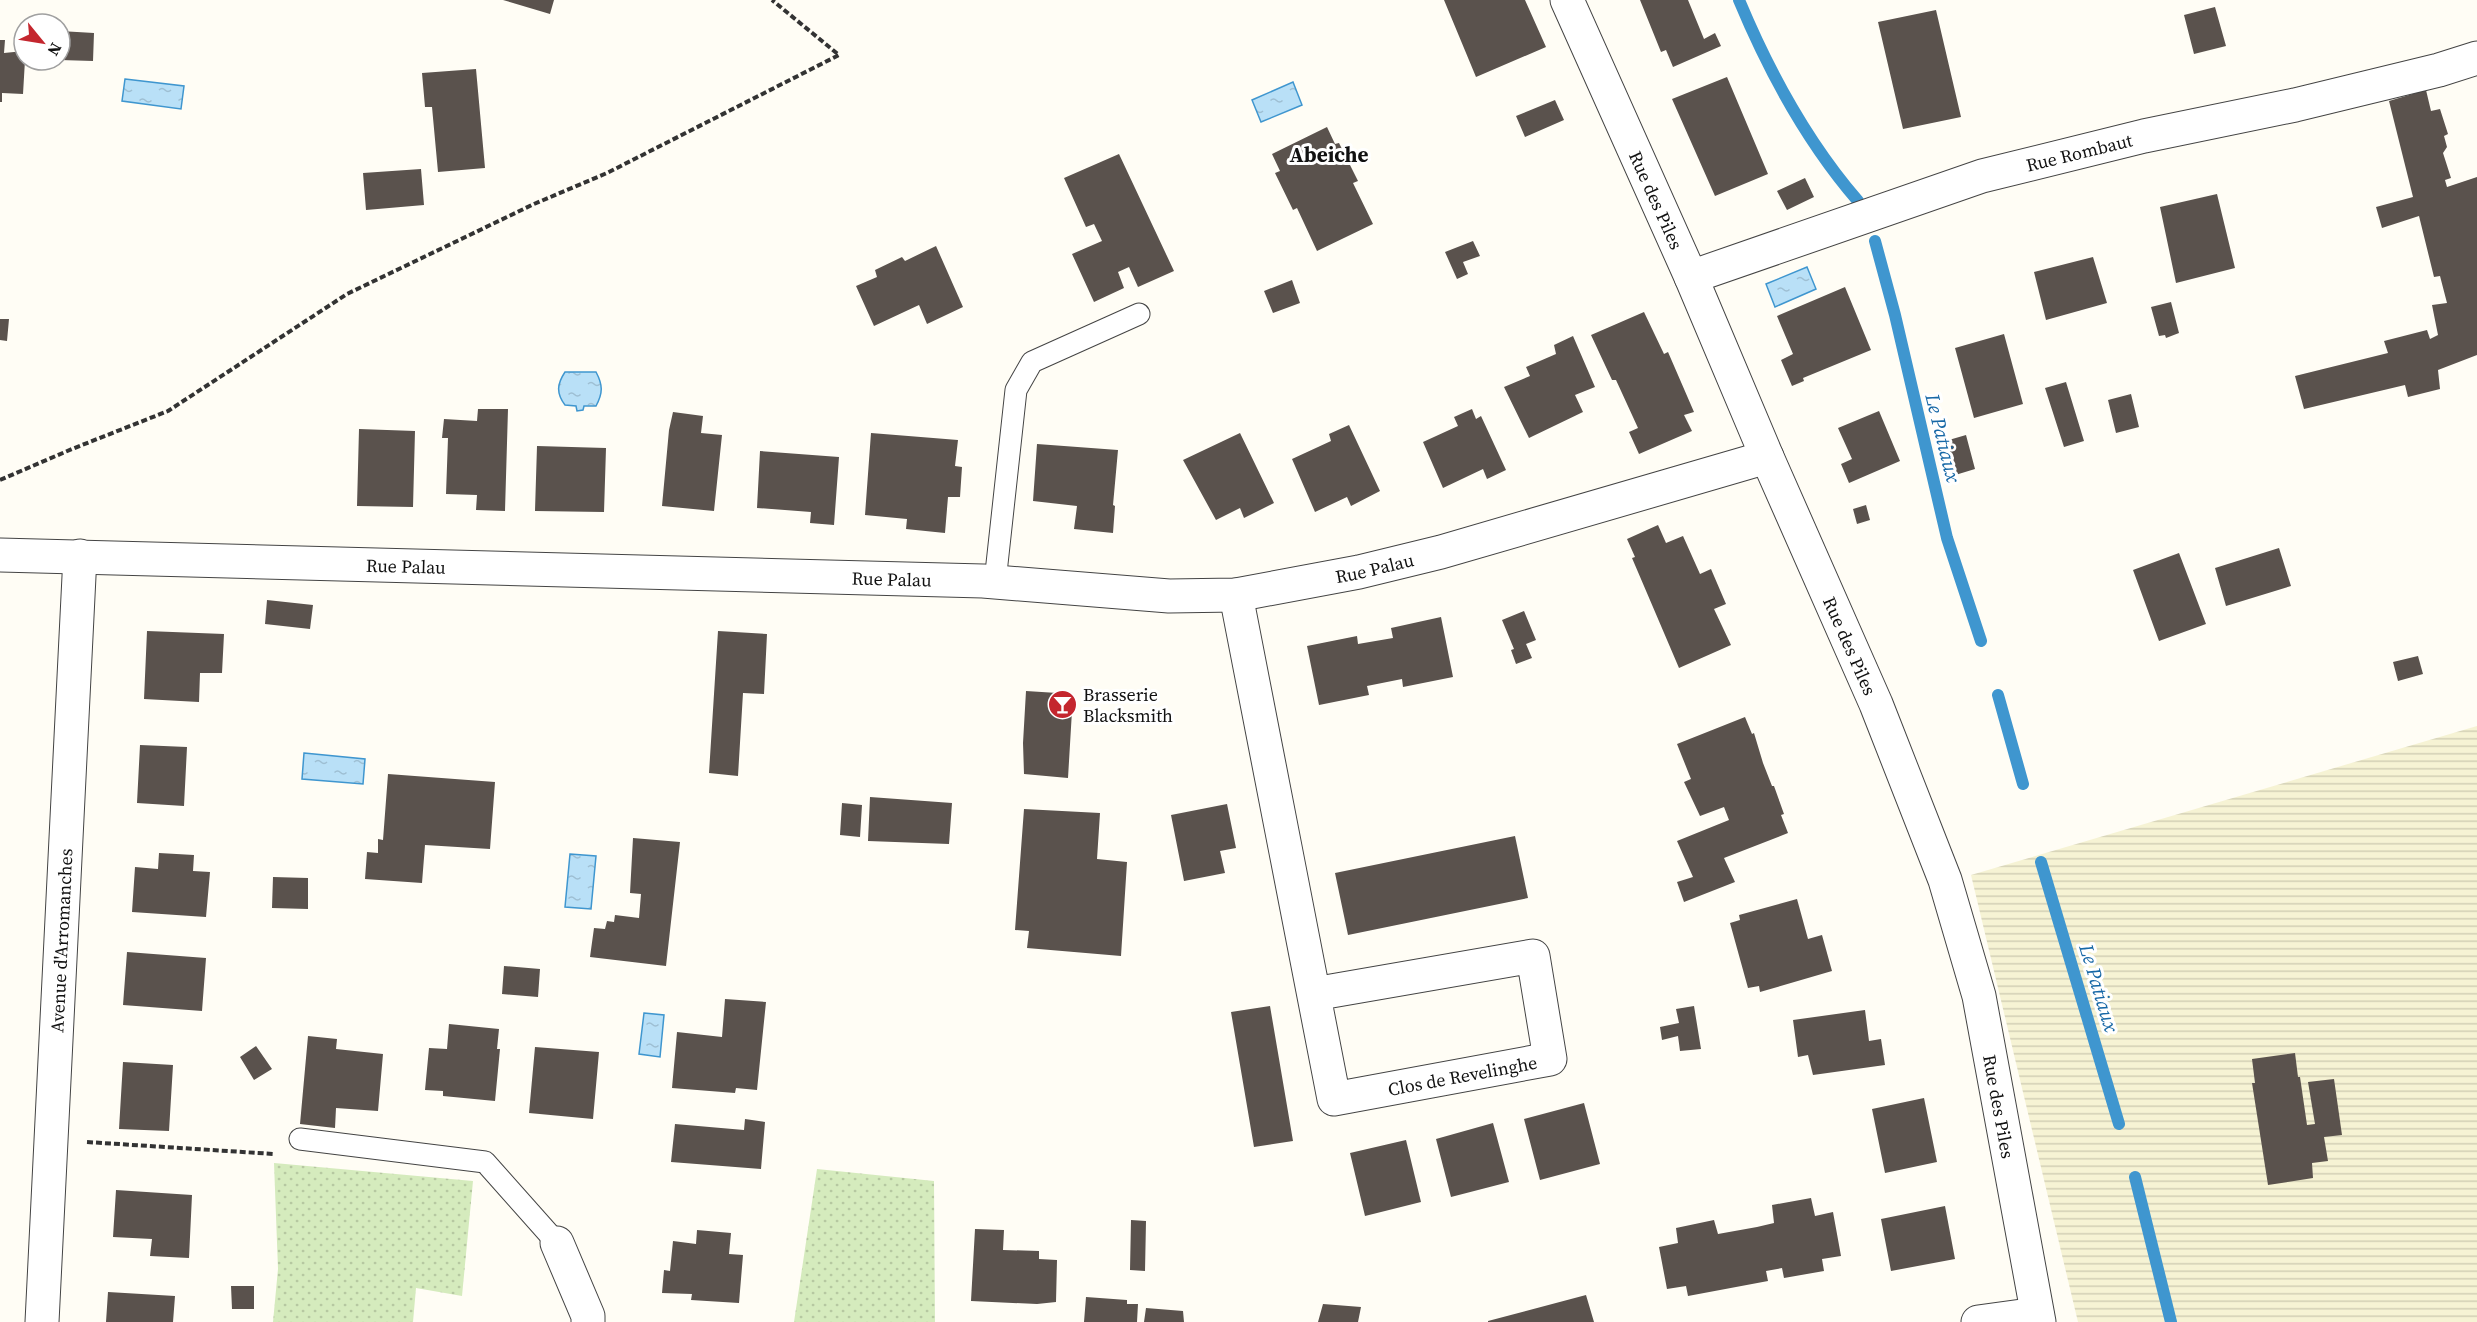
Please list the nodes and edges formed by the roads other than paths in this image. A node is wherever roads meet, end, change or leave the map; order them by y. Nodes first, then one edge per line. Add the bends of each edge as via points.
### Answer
1 (1567, 0) edge
2 (2477, 58) edge
3 (1691, 277) junction
4 (1139, 314) dead end
5 (1767, 457) junction
6 (0, 555) edge
7 (80, 556) junction
8 (995, 582) junction
9 (1236, 595) junction
10 (1314, 994) junction
11 (300, 1139) road end
12 (557, 1243) joint
13 (2038, 1318) edge
14 (42, 1322) edge
15 (588, 1322) edge
16 (1977, 1322) edge

1 - 3 street, Rue des Piles
2 - 3 street, Rue Rombaut via 2295,105 2144,136 1982,176
3 - 5 street, Rue des Piles
4 - 8 lane via 1032,362 1016,390
5 - 9 street, Rue Palau via 1441,552
5 - 13 street, Rue des Piles via 1876,704 1946,880 1979,996
6 - 7 street, Rue Palau
7 - 8 street, Rue Palau
7 - 14 street, Avenue d'Arromanches
8 - 9 street, Rue Palau via 1169,596
9 - 10 street, Clos de Revelinghe
10 - 10 street, Clos de Revelinghe via 1533,956 1550,1059 1334,1099
11 - 12 lane via 484,1162
12 - 15 street
13 - 16 street

